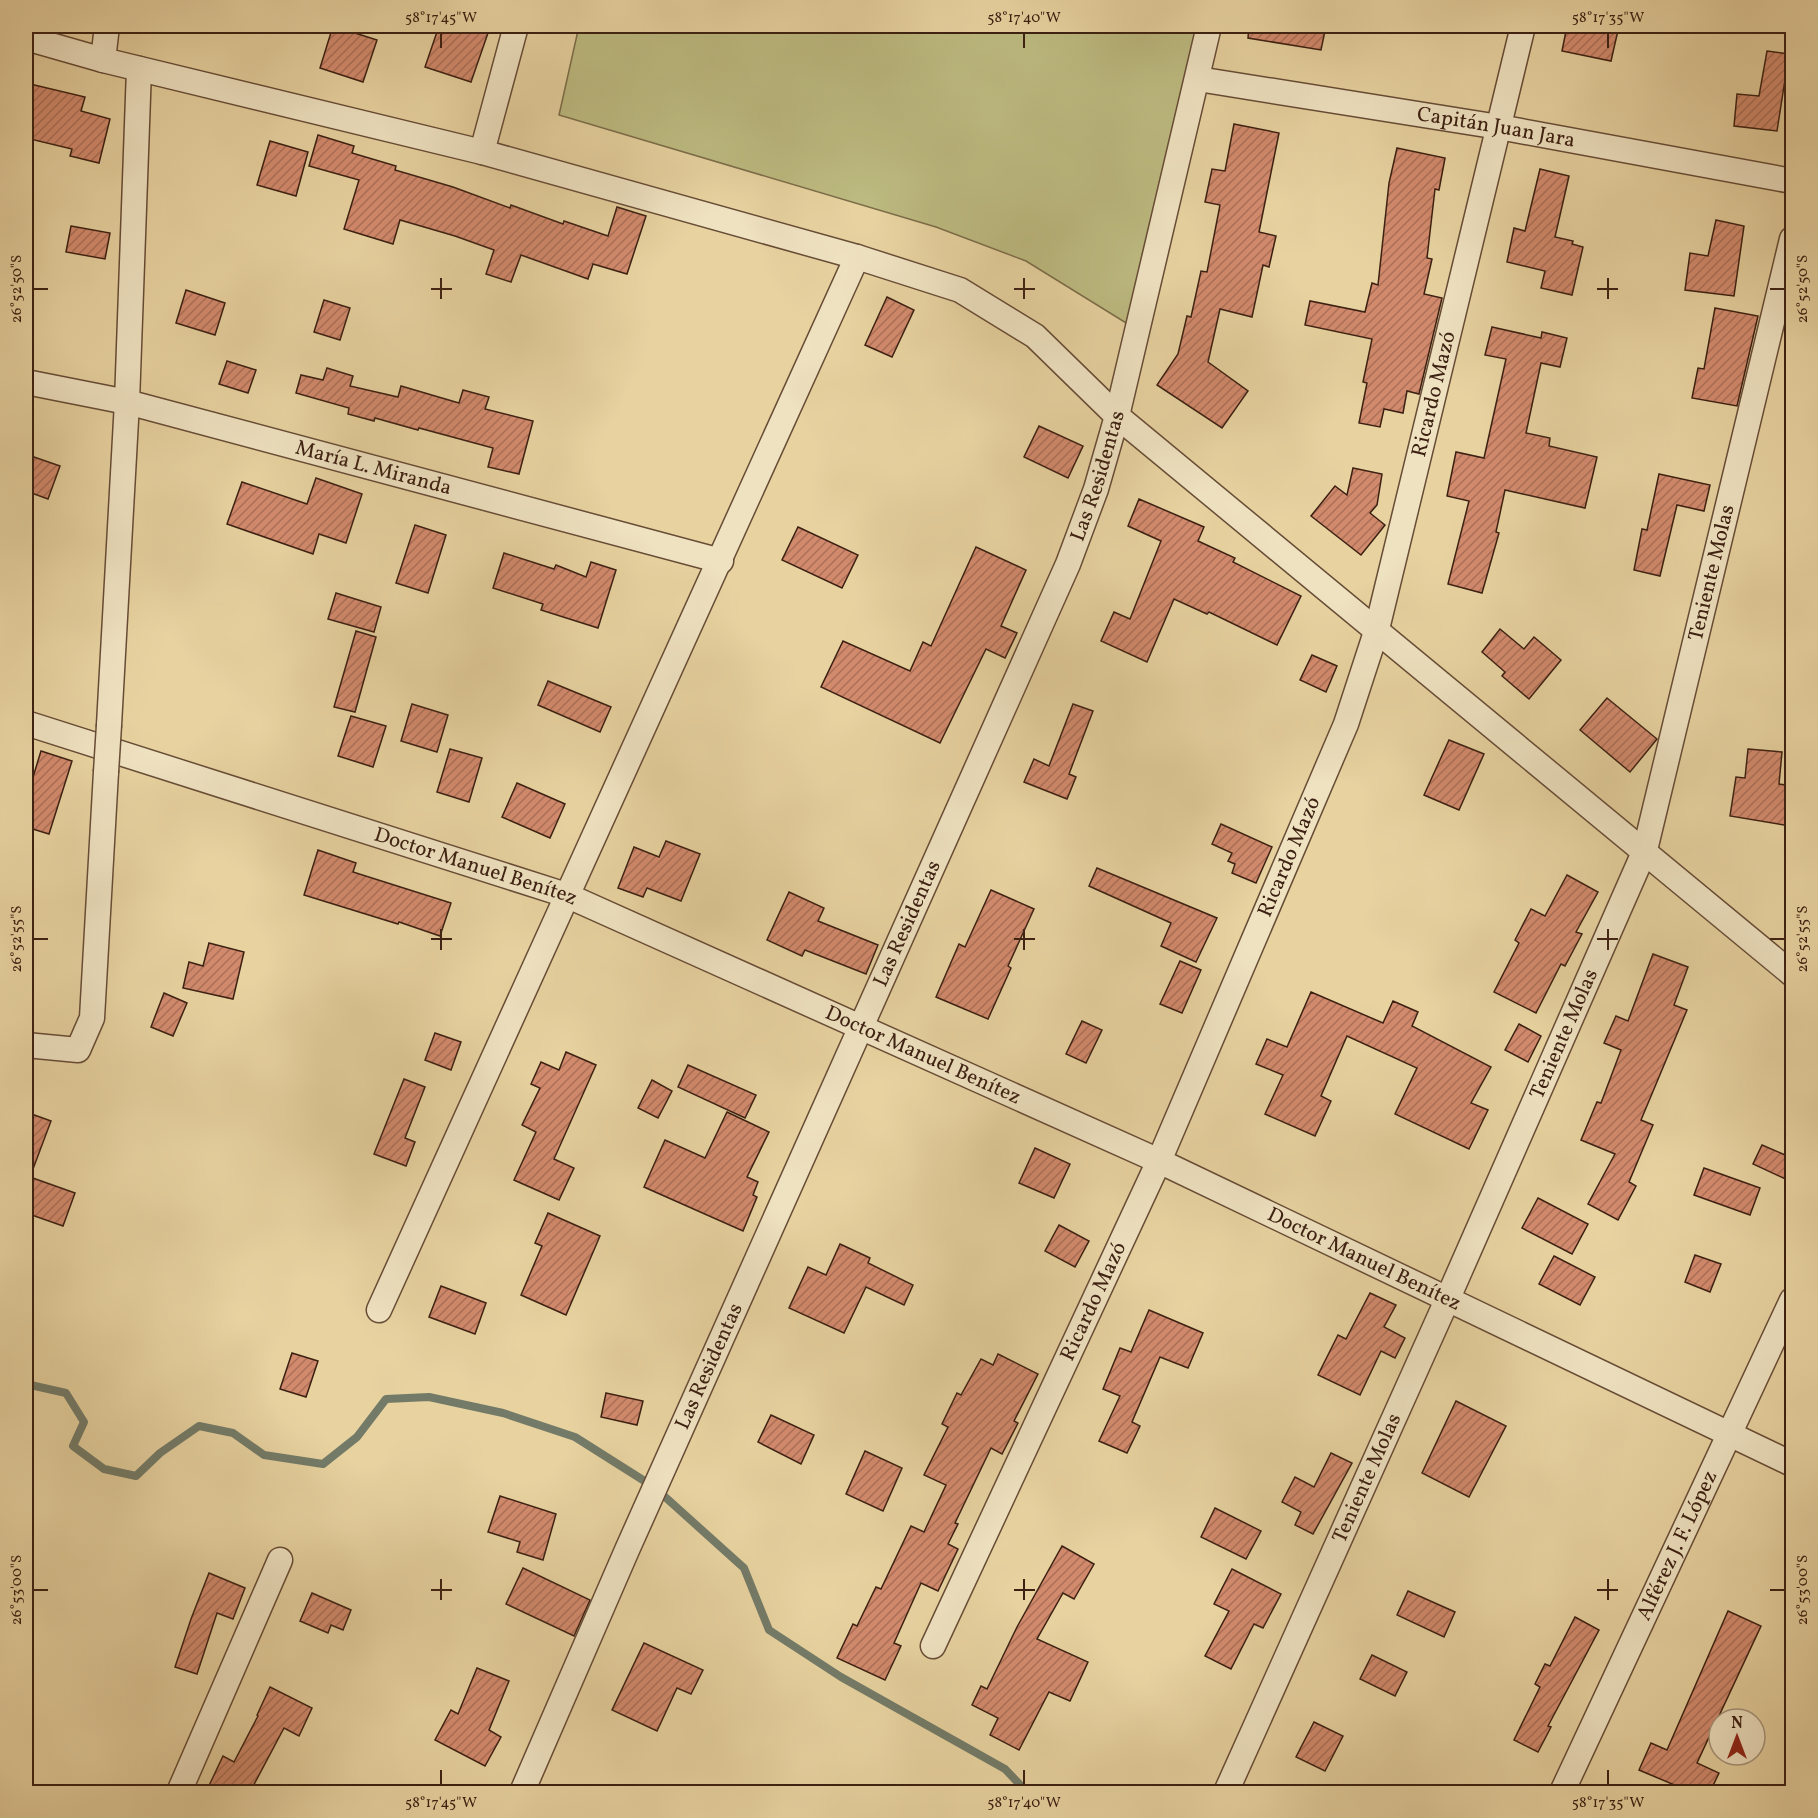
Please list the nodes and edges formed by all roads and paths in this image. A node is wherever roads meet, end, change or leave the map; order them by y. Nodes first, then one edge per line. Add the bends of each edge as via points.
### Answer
1 (107, 26) edge
2 (516, 26) edge
3 (1209, 26) edge
4 (1523, 26) edge
5 (26, 38) edge
6 (103, 60) junction
7 (139, 69) junction
8 (1198, 79) junction
9 (1499, 127) junction
10 (482, 152) junction
11 (1792, 181) edge
12 (1792, 238) edge
13 (857, 257) junction
14 (26, 382) edge
15 (127, 402) junction
16 (1118, 416) junction
17 (721, 561) junction
18 (1377, 629) junction
19 (26, 723) edge
20 (1644, 850) junction
21 (566, 895) junction
22 (1792, 974) edge
23 (860, 1027) junction
24 (26, 1045) edge
25 (1159, 1161) junction
26 (1448, 1298) junction
27 (1792, 1300) edge
28 (379, 1310) dead end
29 (1730, 1434) junction
30 (1792, 1464) edge
31 (280, 1560) dead end
32 (933, 1646) dead end
33 (179, 1792) edge
34 (522, 1792) edge
35 (1226, 1792) edge
36 (1562, 1792) edge

1 - 6 street
2 - 10 street
3 - 8 street, Las Residentas
4 - 9 street, Ricardo Mazó
5 - 6 street
6 - 7 street
7 - 10 street
7 - 15 street
8 - 9 street, Capitán Juan Jara
8 - 16 street, Las Residentas
9 - 11 street, Capitán Juan Jara
9 - 18 street, Ricardo Mazó
10 - 13 street
12 - 20 street, Teniente Molas
13 - 16 street via 960,290 1035,336
13 - 17 street
14 - 15 street, María L. Miranda
15 - 17 street, María L. Miranda
15 - 24 street, bridge via 92,1018 78,1050
16 - 18 street
16 - 23 street, Las Residentas via 1068,564
17 - 21 street
18 - 20 street
18 - 25 street, Ricardo Mazó via 1346,724
19 - 21 street, Doctor Manuel Benítez
20 - 22 street
20 - 26 street, Teniente Molas
21 - 23 street, Doctor Manuel Benítez
21 - 28 street
23 - 25 street, Doctor Manuel Benítez
23 - 34 street, Las Residentas
25 - 26 street, Doctor Manuel Benítez
25 - 32 street, Ricardo Mazó
26 - 29 street, Doctor Manuel Benítez
26 - 35 street, Teniente Molas
27 - 29 street, Alférez J. F. López
29 - 30 street, Doctor Manuel Benítez
29 - 36 street, Alférez J. F. López
31 - 33 street

